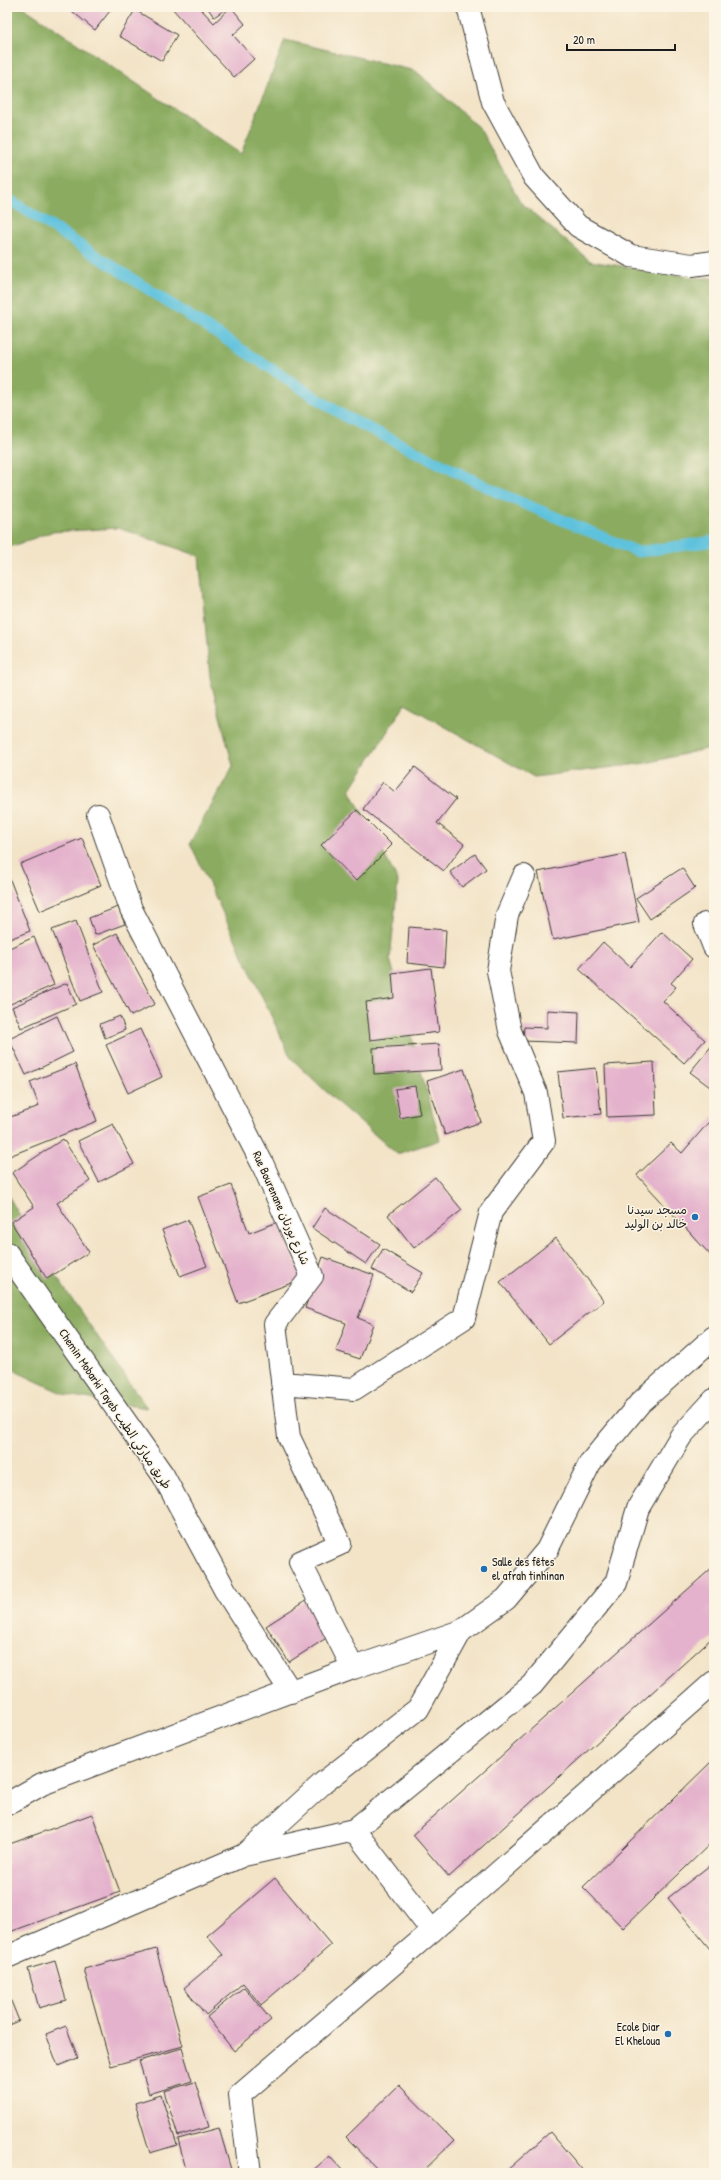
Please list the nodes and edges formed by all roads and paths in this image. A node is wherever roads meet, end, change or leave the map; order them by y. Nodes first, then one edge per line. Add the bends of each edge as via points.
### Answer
1 (468, 7) edge
2 (714, 262) edge
3 (98, 815) dead end
4 (524, 876) dead end
5 (705, 924) dead end
6 (714, 947) edge
7 (7, 1253) edge
8 (714, 1337) edge
9 (282, 1383) junction
10 (714, 1400) edge
11 (461, 1631) junction
12 (353, 1668) junction
13 (714, 1682) edge
14 (291, 1692) junction
15 (7, 1804) edge
16 (354, 1830) junction
17 (244, 1855) junction
18 (432, 1931) junction
19 (7, 1957) edge
20 (250, 2173) edge

1 - 2 street via 493,102 534,177 578,226 631,256 692,265
3 - 9 street, Rue Bourenane شارع بورنان via 131,909 262,1163 312,1276 275,1324
4 - 9 street via 507,915 498,971 510,1031 536,1093 544,1142 491,1212 464,1318 354,1390
5 - 6 street
7 - 14 street, Chemin Mobarki Tayeb طريق مباركي الطيب via 163,1475 225,1590
8 - 11 street via 640,1403 590,1462 547,1550 506,1599
9 - 12 street, Rue Bourenane شارع بورنان via 289,1437 340,1544 300,1562
10 - 16 street via 681,1436 638,1508 616,1583 532,1685
11 - 12 street
11 - 17 street via 418,1709 323,1783
12 - 14 street
13 - 18 street
14 - 15 street via 42,1784
16 - 17 street
16 - 18 street
17 - 19 street
18 - 20 street via 240,2095

